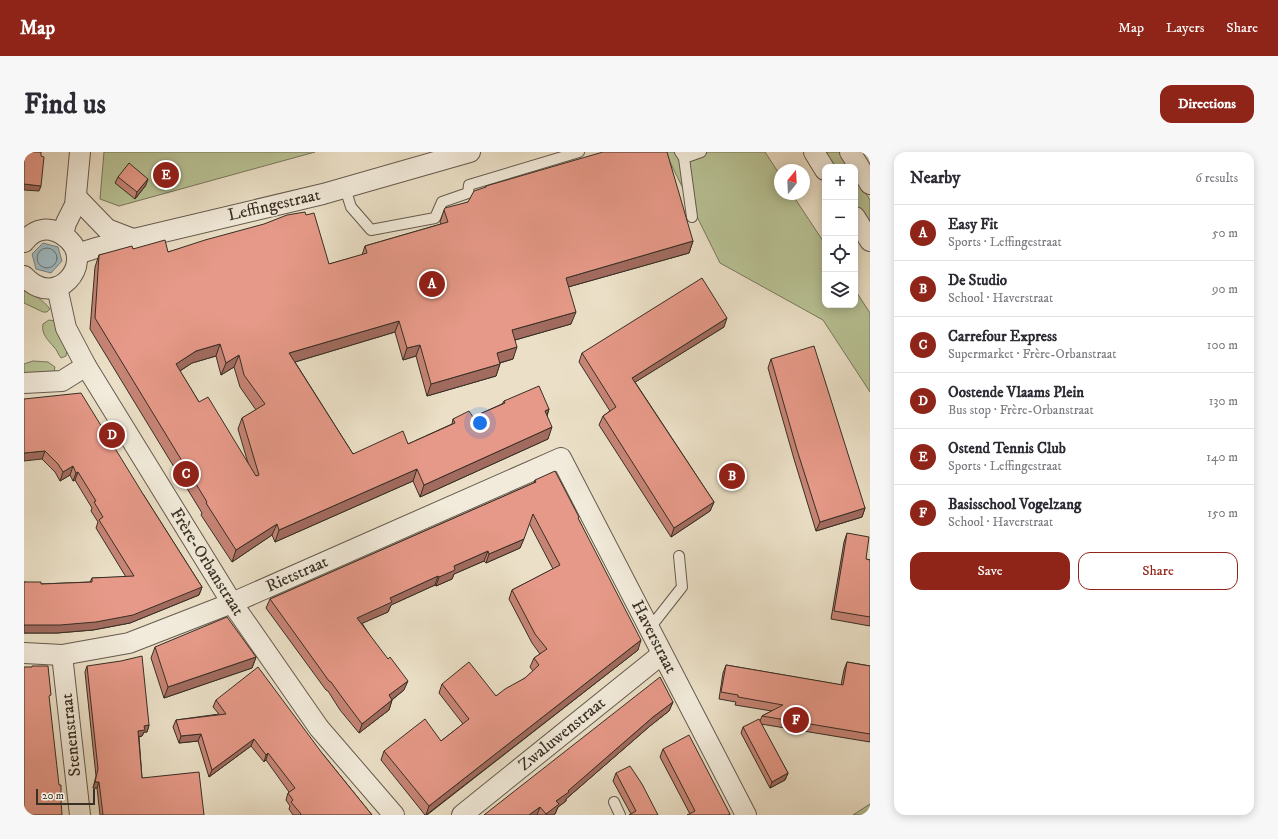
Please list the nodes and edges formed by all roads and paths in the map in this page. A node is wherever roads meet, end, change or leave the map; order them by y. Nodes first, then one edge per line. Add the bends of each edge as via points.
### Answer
1 (80, 152) edge
2 (470, 152) edge
3 (579, 152) edge
4 (701, 152) edge
5 (814, 152) edge
6 (850, 152) edge
7 (682, 155) edge
8 (822, 165) edge
9 (870, 184) edge
10 (345, 188) junction
11 (76, 197) junction
12 (692, 217) dead end
13 (858, 222) edge
14 (63, 234) junction
15 (25, 238) edge
16 (133, 239) junction
17 (870, 240) edge
18 (77, 254) junction
19 (24, 276) edge
20 (57, 287) junction
21 (86, 366) junction
22 (24, 383) edge
23 (561, 458) joint
24 (679, 556) dead end
25 (232, 603) junction
26 (649, 629) junction
27 (24, 653) edge
28 (662, 654) junction
29 (62, 655) junction
30 (614, 802) dead end
31 (80, 815) edge
32 (394, 815) edge
33 (462, 815) edge
34 (620, 815) edge
35 (746, 815) edge

1 - 11 street
2 - 10 street, Leffingestraat
3 - 10 lane via 469,185 468,193 442,202 435,218 371,230 351,207
4 - 7 lane
5 - 8 street
6 - 9 street
7 - 12 lane
10 - 16 street, Leffingestraat
11 - 14 street via 75,206
11 - 16 street via 107,229
13 - 17 street
14 - 15 street via 50,229 40,230
14 - 18 street via 73,244
16 - 18 street, Leffingestraat
18 - 20 street via 74,273 67,282
19 - 20 street via 31,284 40,288
20 - 21 street, Frère-Orbanstraat via 66,328
21 - 22 street via 62,381
21 - 25 street, Frère-Orbanstraat
23 - 25 street, Rietstraat
23 - 26 street, Haverstraat
24 - 26 lane via 682,587
25 - 29 street, Rietstraat via 129,643
25 - 32 street, Frère-Orbanstraat via 320,728
26 - 28 street, Haverstraat
27 - 29 street, Rietstraat
28 - 33 street, Zwaluwenstraat
28 - 35 street, Haverstraat
29 - 31 street, Stenenstraat
30 - 34 lane

